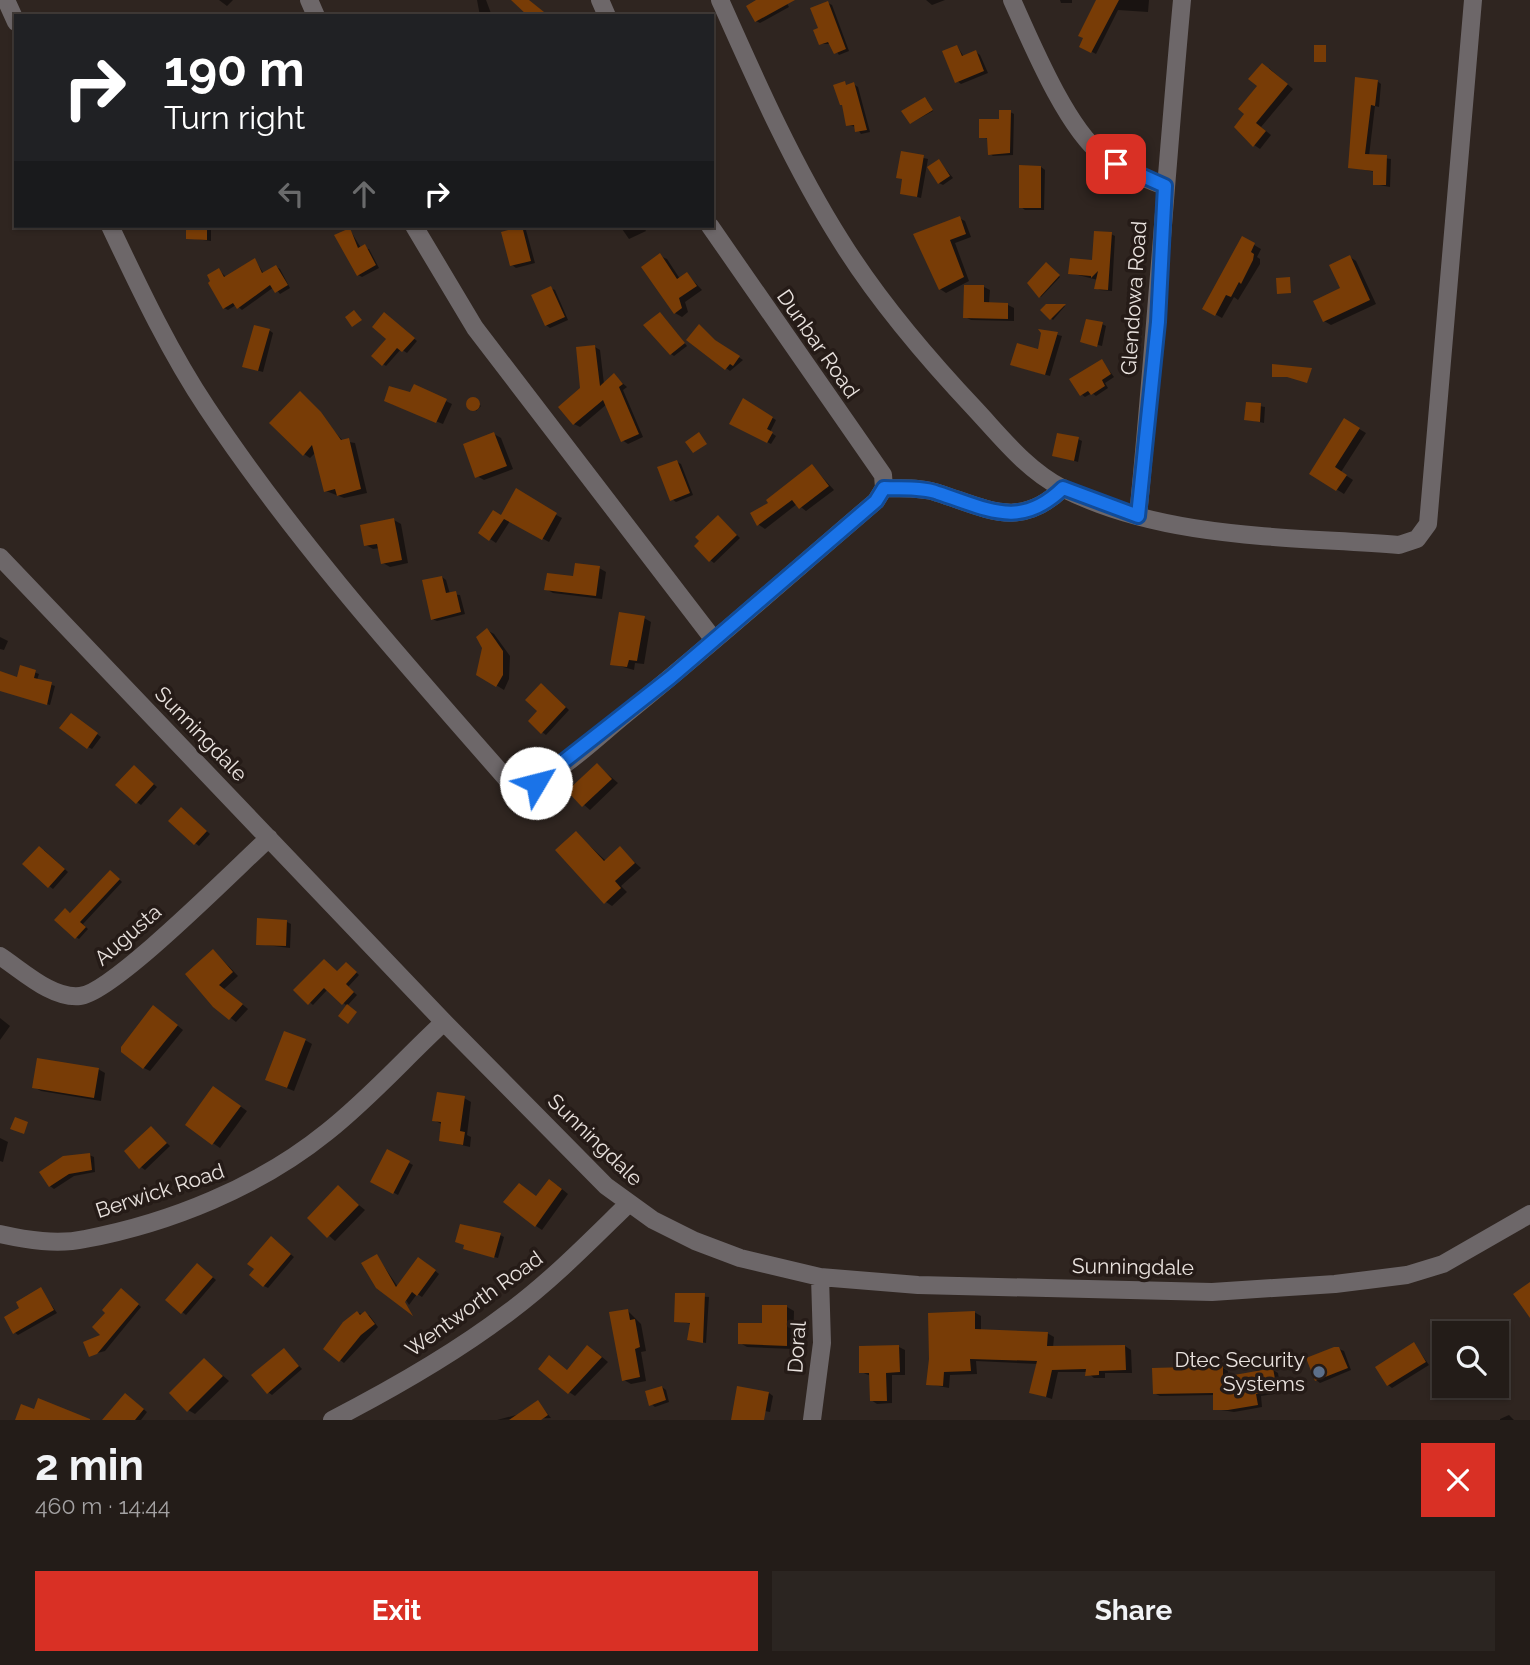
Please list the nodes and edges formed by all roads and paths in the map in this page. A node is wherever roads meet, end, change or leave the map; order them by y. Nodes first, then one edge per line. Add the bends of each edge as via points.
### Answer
1 (6, 0) edge
2 (720, 0) edge
3 (1012, 0) edge
4 (1182, 0) edge
5 (1472, 0) edge
6 (14, 18) edge
7 (1165, 186) junction
8 (111, 228) edge
9 (415, 228) edge
10 (710, 228) edge
11 (884, 488) junction
12 (1063, 488) junction
13 (1138, 516) junction
14 (0, 557) edge
15 (714, 640) junction
16 (269, 838) junction
17 (0, 956) edge
18 (444, 1022) junction
19 (627, 1205) junction
20 (1530, 1214) edge
21 (0, 1234) edge
22 (820, 1278) junction
23 (332, 1420) edge
24 (812, 1420) edge

1 - 6 street
2 - 12 street via 803,174 841,241 896,318 953,385 1018,455
3 - 7 street via 1082,134 1100,154 1132,174
4 - 7 street, Glendowa Road
5 - 13 street via 1428,524 1423,533 1409,544 1399,545 1185,528
7 - 13 street, Glendowa Road via 1158,322
8 - 15 street via 205,407 251,471 380,633 511,784 523,789 536,783
9 - 15 street via 475,328
10 - 11 street, Dunbar Road via 883,475
11 - 12 street via 938,493 1017,514 1048,503
11 - 15 street via 876,501
12 - 13 street
14 - 16 street, Sunningdale
16 - 17 street, Augusta via 94,993 59,994
16 - 18 street, Sunningdale
18 - 19 street, Sunningdale
18 - 21 street, Berwick Road via 327,1133 246,1186 198,1206 83,1240 33,1241
19 - 22 street, Sunningdale via 695,1241 740,1258
19 - 23 street, Wentworth Road via 510,1312 448,1355
20 - 22 street, Sunningdale via 1443,1264 1407,1275 1335,1284 1212,1292
22 - 24 street, Doral via 822,1343

